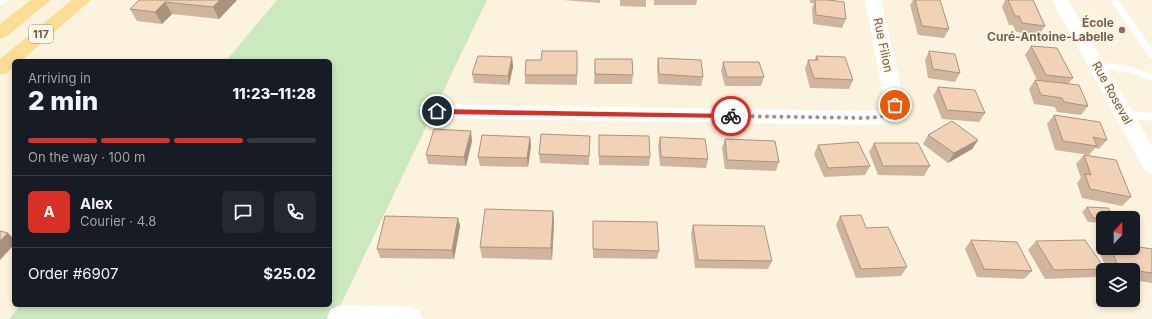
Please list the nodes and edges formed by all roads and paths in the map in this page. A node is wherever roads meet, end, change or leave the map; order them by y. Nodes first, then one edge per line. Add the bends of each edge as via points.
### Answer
1 (4, 0) edge
2 (42, 0) edge
3 (82, 0) edge
4 (873, 0) edge
5 (1060, 0) edge
6 (1114, 0) edge
7 (0, 3) edge
8 (0, 33) edge
9 (1152, 55) edge
10 (1096, 65) junction
11 (0, 69) edge
12 (1152, 76) edge
13 (437, 111) dead end
14 (1123, 114) junction
15 (1152, 117) edge
16 (1152, 165) edge
17 (340, 317) dead end
18 (410, 319) edge

1 - 7 lane
2 - 8 main road, 117
3 - 11 main road, 117
4 - 13 street, Rue Filion via 895,105 892,112 886,116 849,118
5 - 10 street, Rue Roseval
6 - 9 lane
10 - 12 lane via 1128,69
10 - 14 street, Rue Roseval
14 - 15 lane
14 - 16 street, Rue Roseval
17 - 18 street

